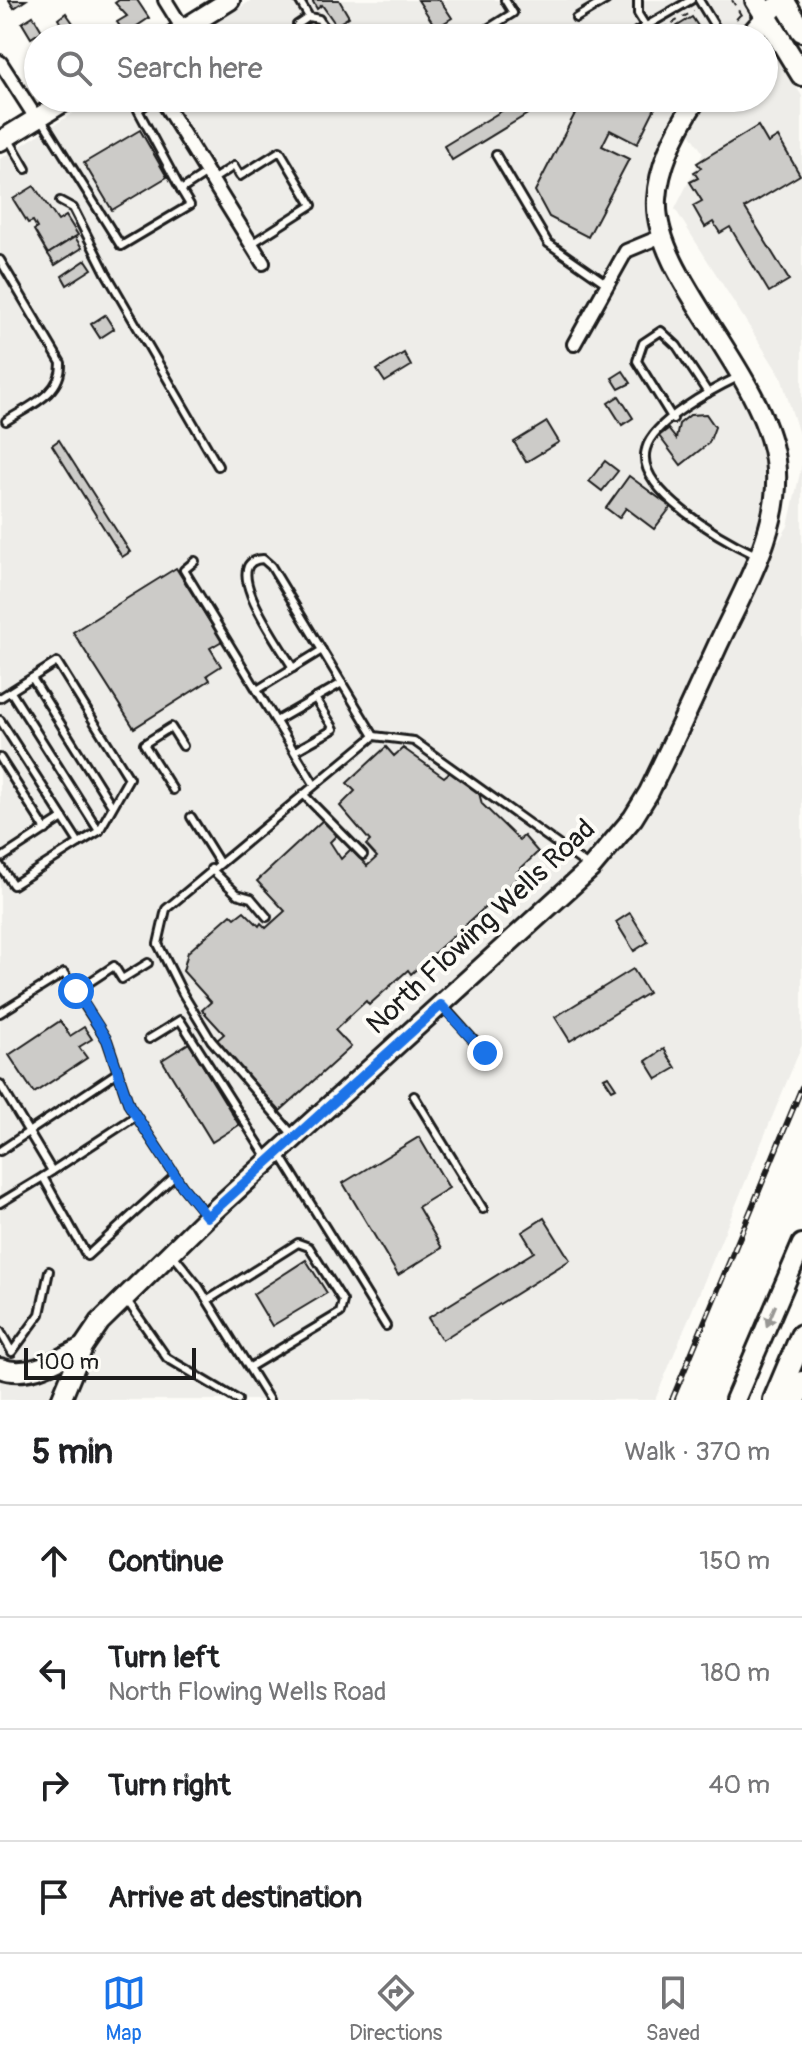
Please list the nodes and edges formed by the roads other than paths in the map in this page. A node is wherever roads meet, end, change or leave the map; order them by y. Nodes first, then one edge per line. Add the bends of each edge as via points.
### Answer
1 (165, 0) edge
2 (230, 0) edge
3 (299, 0) edge
4 (505, 0) edge
5 (606, 0) edge
6 (638, 0) edge
7 (691, 0) edge
8 (699, 0) edge
9 (782, 0) edge
10 (761, 8) edge
11 (309, 17) junction
12 (576, 18) dead end
13 (173, 24) edge
14 (192, 24) edge
15 (298, 24) edge
16 (322, 24) edge
17 (495, 24) edge
18 (644, 24) edge
19 (651, 24) edge
20 (713, 24) edge
21 (802, 31) edge
22 (778, 36) edge
23 (0, 62) edge
24 (802, 75) edge
25 (24, 97) edge
26 (35, 112) edge
27 (46, 112) edge
28 (139, 112) edge
29 (167, 112) edge
30 (689, 112) edge
31 (38, 117) junction
32 (3, 139) edge
33 (496, 155) dead end
34 (26, 169) dead end
35 (210, 177) junction
36 (181, 190) junction
37 (60, 201) dead end
38 (662, 236) junction
39 (251, 244) junction
40 (0, 260) edge
41 (263, 263) dead end
42 (607, 284) junction
43 (574, 344) dead end
44 (743, 374) junction
45 (708, 393) junction
46 (673, 419) junction
47 (6, 421) dead end
48 (218, 466) dead end
49 (759, 556) junction
50 (195, 561) dead end
51 (322, 650) junction
52 (293, 668) junction
53 (32, 678) junction
54 (342, 683) junction
55 (257, 690) junction
56 (11, 692) junction
57 (0, 698) edge
58 (315, 698) junction
59 (0, 720) edge
60 (276, 721) junction
61 (374, 736) junction
62 (183, 746) dead end
63 (295, 751) junction
64 (0, 758) edge
65 (314, 784) junction
66 (173, 790) dead end
67 (303, 794) junction
68 (112, 806) junction
69 (191, 817) dead end
70 (63, 818) junction
71 (46, 830) junction
72 (99, 831) junction
73 (79, 843) junction
74 (363, 855) dead end
75 (0, 859) edge
76 (219, 862) junction
77 (0, 866) edge
78 (591, 868) junction
79 (211, 869) junction
80 (267, 917) dead end
81 (148, 963) dead end
82 (76, 991) junction
83 (441, 1005) junction
84 (0, 1013) edge
85 (149, 1039) dead end
86 (485, 1053) dead end
87 (118, 1072) junction
88 (0, 1084) edge
89 (414, 1096) dead end
90 (136, 1116) junction
91 (28, 1132) junction
92 (296, 1139) junction
93 (0, 1151) edge
94 (275, 1158) junction
95 (52, 1171) junction
96 (175, 1176) junction
97 (43, 1177) junction
98 (0, 1203) edge
99 (483, 1209) dead end
100 (207, 1217) junction
101 (802, 1244) edge
102 (171, 1253) junction
103 (49, 1271) dead end
104 (126, 1299) junction
105 (208, 1300) junction
106 (386, 1326) dead end
107 (0, 1331) edge
108 (802, 1336) edge
109 (83, 1347) junction
110 (250, 1367) junction
111 (0, 1368) edge
112 (802, 1383) edge
113 (61, 1400) edge
114 (238, 1400) edge
115 (269, 1400) edge
116 (735, 1400) edge
117 (775, 1400) edge
118 (794, 1400) edge

1 - 13 street
2 - 14 street
3 - 11 lane
4 - 17 lane via 513,13
5 - 12 lane
6 - 18 lane via 636,9
7 - 19 lane
8 - 20 lane
9 - 10 street
9 - 21 main road
11 - 15 lane
11 - 16 lane
22 - 24 main road
23 - 25 street
26 - 31 street
27 - 31 street
28 - 36 lane
29 - 35 street
30 - 38 street, North Flowing Wells Road via 660,180 656,200
31 - 32 street
31 - 36 lane via 121,246 190,205
32 - 34 lane
33 - 42 lane via 548,243
35 - 36 lane
35 - 39 street
35 - 39 lane via 234,166 240,176 280,151 312,205
37 - 48 lane via 80,219
38 - 42 street via 626,251
38 - 44 street, North Flowing Wells Road
39 - 41 street
40 - 47 lane via 61,363 62,379
42 - 43 street
44 - 45 lane
44 - 49 street, North Flowing Wells Road via 758,402 775,462 770,520
45 - 46 lane
45 - 46 lane via 661,331 643,343 637,361
46 - 49 lane via 651,436 645,449 648,475 720,537
49 - 78 street, North Flowing Wells Road via 649,792
50 - 55 lane via 184,570
51 - 52 lane
51 - 52 lane via 271,566 256,559 243,574 248,589
51 - 54 lane
52 - 55 lane
53 - 56 lane
53 - 68 lane
53 - 68 lane via 57,662 129,778
54 - 58 lane
54 - 61 lane
55 - 60 lane
56 - 57 lane
56 - 72 lane
58 - 60 lane
58 - 63 lane via 334,729
59 - 70 lane
60 - 63 lane
61 - 65 lane
61 - 78 lane via 414,741
62 - 66 lane via 171,727 144,744
63 - 65 lane
64 - 71 lane
65 - 67 lane
67 - 74 lane
67 - 76 lane
68 - 72 lane
69 - 76 lane
70 - 71 lane
70 - 73 lane
71 - 75 lane
72 - 73 lane
73 - 77 lane via 13,885
76 - 79 lane
78 - 83 street, North Flowing Wells Road
79 - 80 lane via 237,894 251,898
79 - 92 lane via 166,909 158,944 211,1040
81 - 82 lane via 122,979 114,966
82 - 84 lane via 64,973
82 - 87 lane via 107,1040
83 - 86 lane
83 - 92 street, North Flowing Wells Road
85 - 94 lane via 180,1020
87 - 90 lane
87 - 91 lane
88 - 91 lane
89 - 99 lane
90 - 95 lane
90 - 96 lane
91 - 93 lane
91 - 95 lane
92 - 94 street, North Flowing Wells Road
94 - 100 street, North Flowing Wells Road
94 - 106 lane
95 - 97 lane
96 - 97 lane via 87,1256
96 - 100 lane
97 - 98 lane
100 - 102 street, North Flowing Wells Road
101 -> 116 street
102 - 104 street, North Flowing Wells Road
102 - 105 lane
103 - 107 lane via 40,1314 12,1352
104 - 109 street, North Flowing Wells Road via 100,1322
104 - 114 lane via 167,1358
105 - 110 lane
105 - 110 lane via 298,1243 309,1247 335,1287 343,1301 340,1313
108 - 117 highway
109 - 111 street via 38,1369 13,1373
109 - 113 street, North Flowing Wells Road
110 - 115 lane
112 - 118 highway

